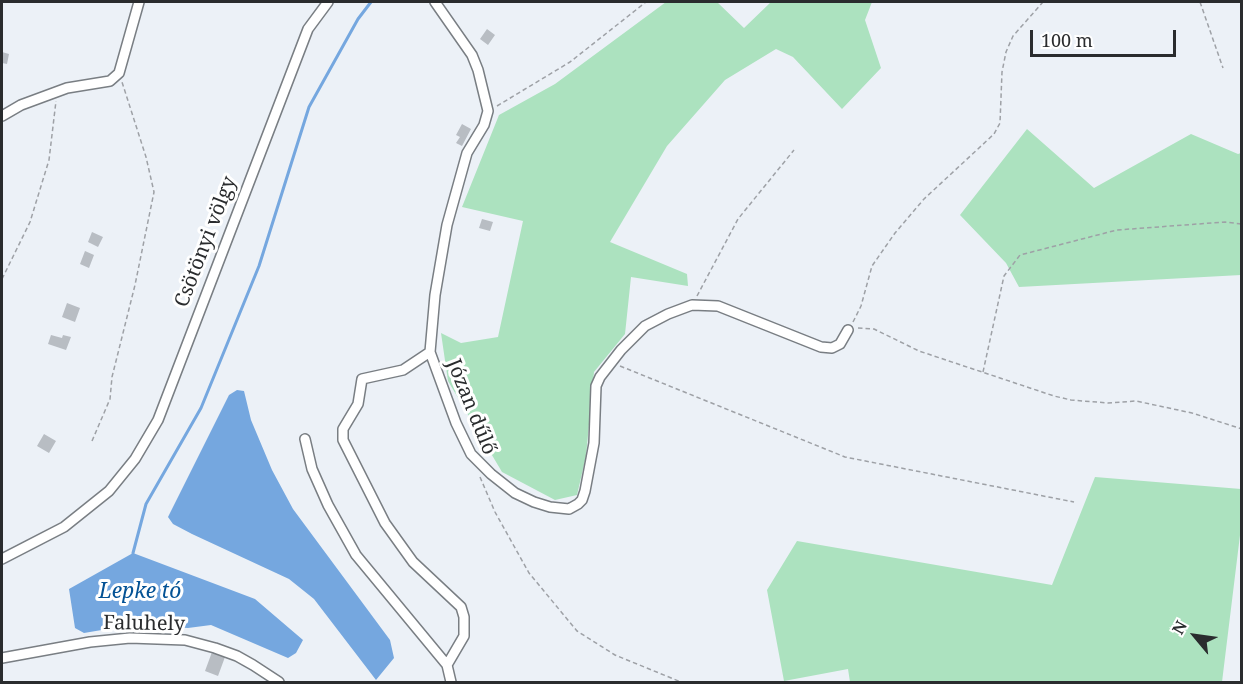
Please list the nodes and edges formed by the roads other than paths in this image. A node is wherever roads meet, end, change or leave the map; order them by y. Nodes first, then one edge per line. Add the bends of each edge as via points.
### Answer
1 (139, 2) edge
2 (328, 2) edge
3 (435, 2) edge
4 (2, 116) edge
5 (848, 330) road end
6 (430, 352) junction
7 (305, 439) dead end
8 (2, 559) edge
9 (2, 658) edge
10 (447, 664) junction
11 (279, 682) edge
12 (451, 682) edge

1 - 4 street via 119,73 110,81 67,88
2 - 8 street, Csötönyi völgy via 308,29 158,420 135,459 109,491 64,527
3 - 6 street, Józan dűlő via 472,55 488,111 467,153 447,225
5 - 6 street, Józan dűlő via 840,344 821,347 718,306 692,305 645,326 600,376 585,491 582,500 569,509 550,507 515,493 471,454
6 - 10 street via 403,370 362,379 358,404 343,429 344,440 386,523 413,562 461,607 464,636
7 - 10 street via 312,469 356,555
9 - 11 street, Faluhely via 130,638 184,640 237,656
10 - 12 street

